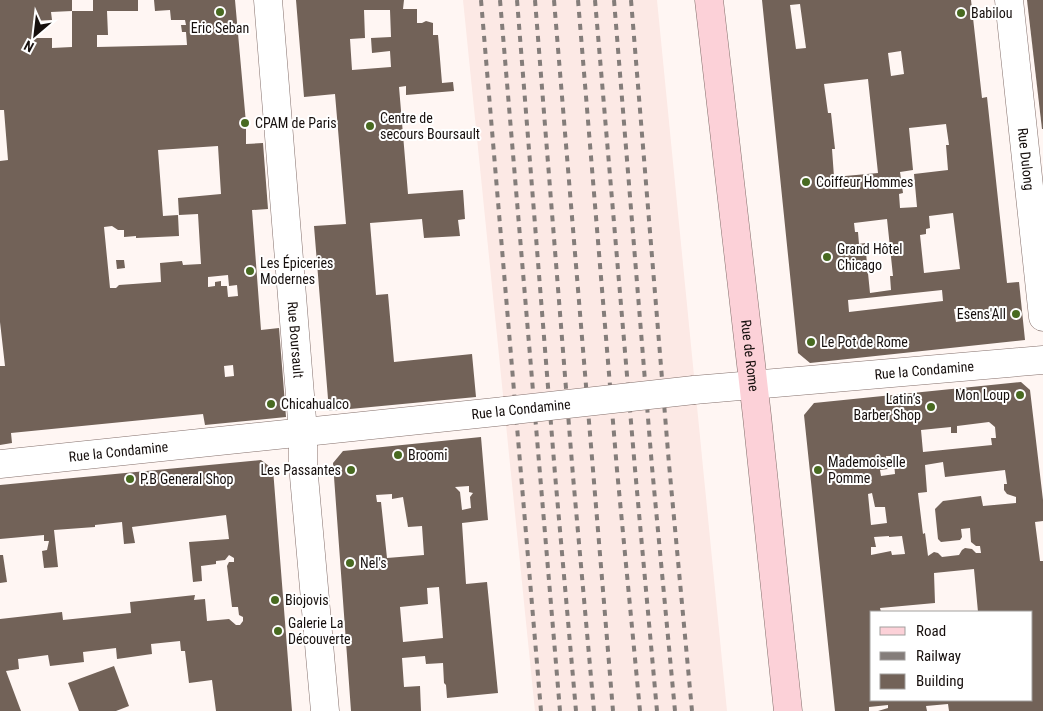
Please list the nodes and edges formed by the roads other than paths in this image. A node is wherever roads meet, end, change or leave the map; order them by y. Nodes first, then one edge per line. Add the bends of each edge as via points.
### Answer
1 (268, 0) edge
2 (709, 0) edge
3 (1009, 0) edge
4 (1043, 317) edge
5 (1043, 360) edge
6 (753, 384) junction
7 (303, 432) junction
8 (0, 464) edge
9 (325, 711) edge
10 (788, 711) edge

1 - 7 street, Rue Boursault
2 - 6 main road, Rue de Rome
3 - 4 street, Rue Dulong
5 - 6 street, Rue la Condamine
6 - 7 street, Rue la Condamine, bridge
6 - 10 main road, Rue de Rome
7 - 8 street, Rue la Condamine
7 - 9 street, Rue Boursault via 303,465

